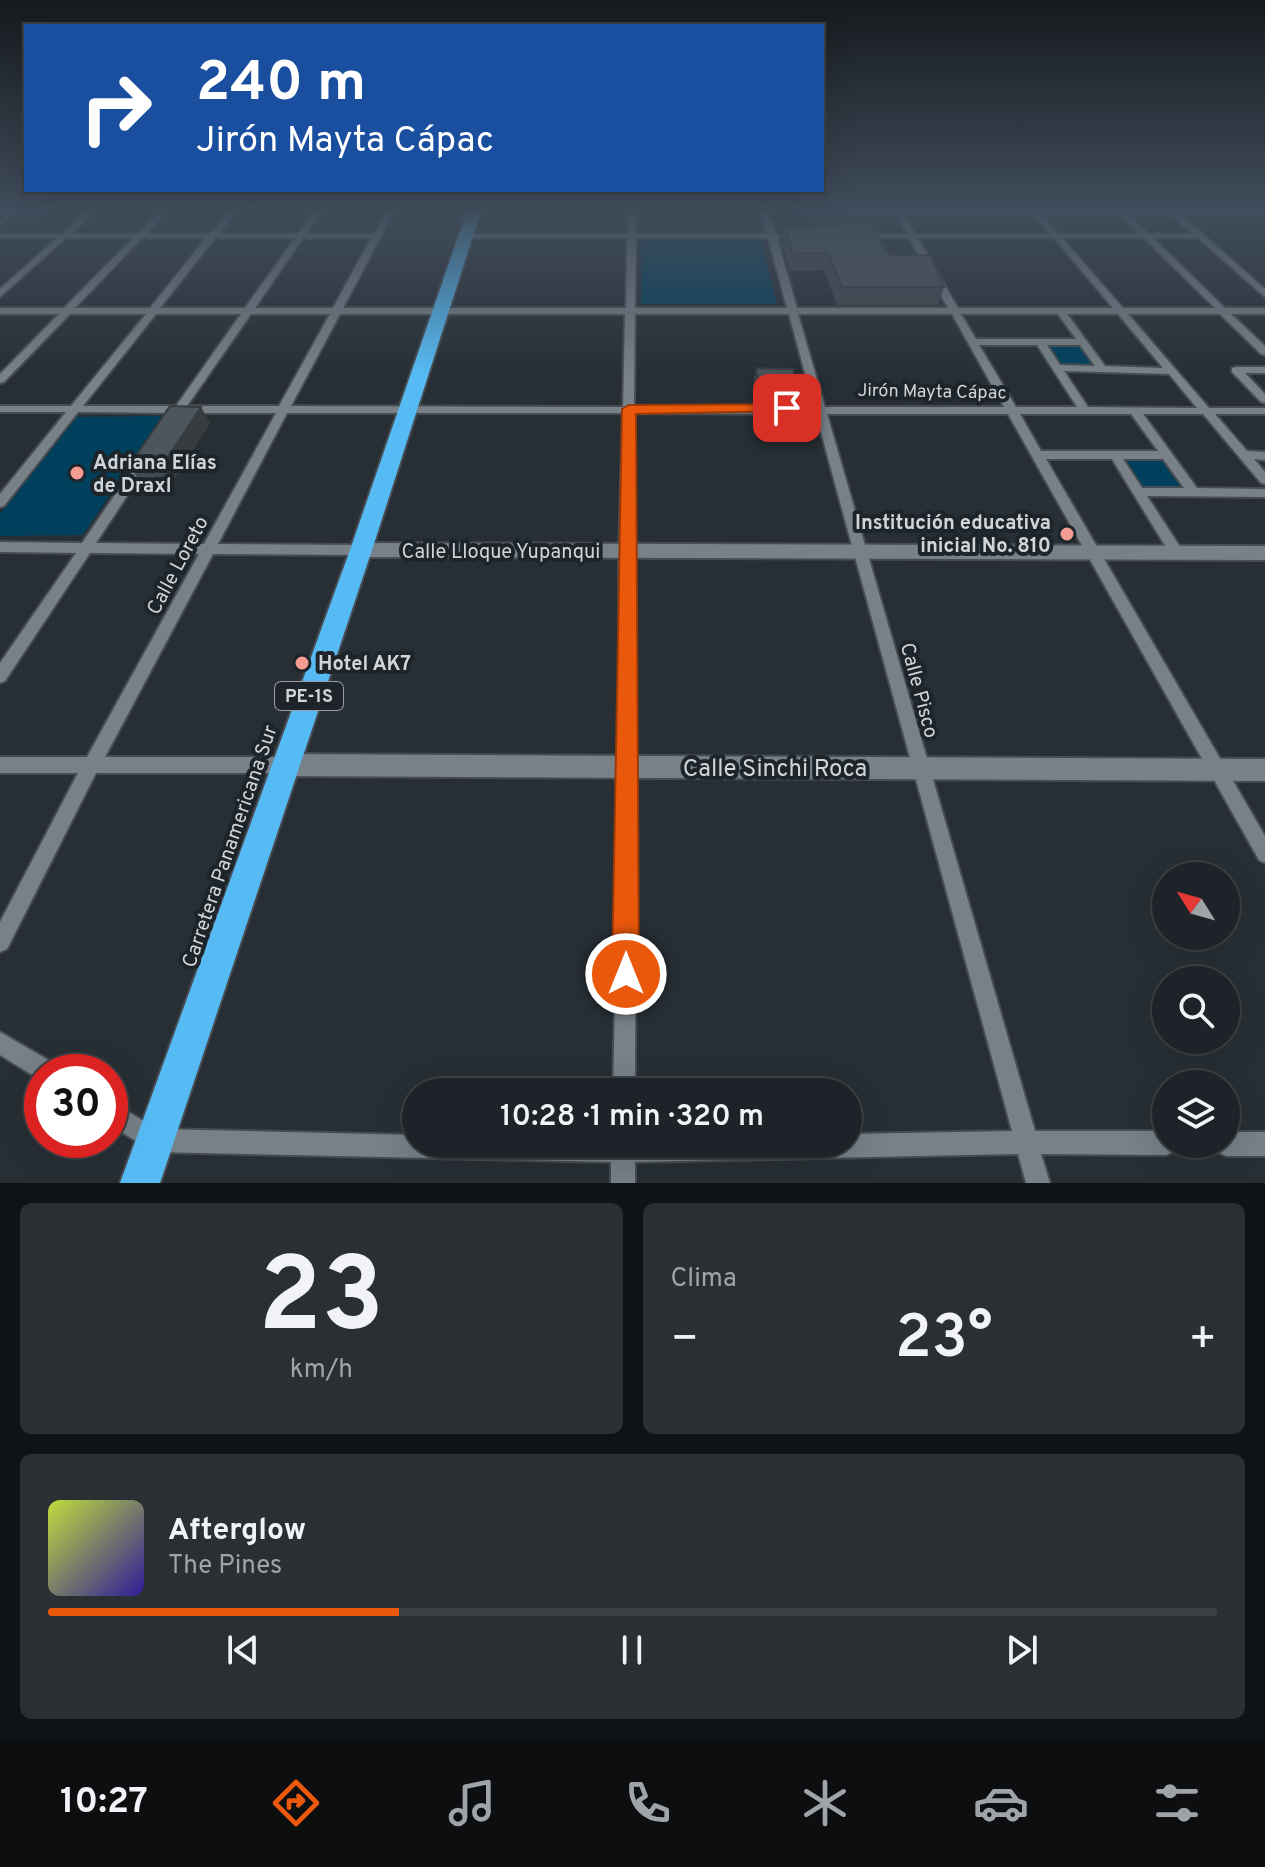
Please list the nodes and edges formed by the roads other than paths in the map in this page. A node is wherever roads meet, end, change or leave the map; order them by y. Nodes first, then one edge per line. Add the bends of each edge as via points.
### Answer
1 (34, 263) edge
2 (113, 263) edge
3 (191, 263) edge
4 (283, 263) edge
5 (363, 263) edge
6 (457, 263) edge
7 (632, 263) edge
8 (783, 263) edge
9 (928, 263) edge
10 (1078, 263) edge
11 (1172, 263) edge
12 (1231, 263) edge
13 (0, 294) edge
14 (1265, 294) edge
15 (337, 309) junction
16 (630, 309) junction
17 (251, 310) junction
18 (441, 310) junction
19 (956, 310) junction
20 (1060, 310) junction
21 (0, 311) edge
22 (152, 311) junction
23 (791, 311) junction
24 (1118, 311) junction
25 (1221, 311) junction
26 (1265, 311) edge
27 (66, 312) junction
28 (974, 342) junction
29 (1082, 342) junction
30 (1041, 343) junction
31 (1265, 352) edge
32 (1057, 368) junction
33 (1102, 369) junction
34 (1265, 370) edge
35 (1170, 371) junction
36 (0, 380) edge
37 (1265, 400) edge
38 (76, 408) junction
39 (819, 408) junction
40 (0, 409) edge
41 (406, 409) junction
42 (629, 409) junction
43 (284, 410) junction
44 (1013, 410) junction
45 (1084, 410) junction
46 (1134, 410) junction
47 (178, 411) junction
48 (1205, 411) junction
49 (1265, 411) edge
50 (170, 423) edge
51 (153, 448) edge
52 (1039, 455) junction
53 (1115, 455) junction
54 (1166, 455) junction
55 (1244, 455) junction
56 (1265, 456) edge
57 (1265, 480) edge
58 (1138, 492) junction
59 (1193, 492) junction
60 (1265, 493) edge
61 (0, 503) edge
62 (88, 546) junction
63 (0, 547) edge
64 (208, 549) junction
65 (361, 550) junction
66 (626, 552) junction
67 (861, 552) junction
68 (1177, 553) junction
69 (1265, 553) edge
70 (1094, 554) junction
71 (0, 676) edge
72 (0, 765) edge
73 (284, 765) junction
74 (91, 766) junction
75 (628, 767) junction
76 (921, 769) junction
77 (1217, 769) junction
78 (1265, 770) edge
79 (1265, 854) edge
80 (0, 942) edge
81 (0, 1043) edge
82 (24, 1058) edge
83 (624, 1078) edge
84 (128, 1123) edge
85 (154, 1140) junction
86 (1026, 1142) junction
87 (1152, 1143) edge
88 (402, 1144) edge
89 (862, 1144) edge
90 (1240, 1144) edge
91 (1265, 1144) edge
92 (623, 1158) edge
93 (140, 1183) edge
94 (623, 1183) edge
95 (1038, 1183) edge

1 - 13 street
2 - 27 street
3 - 22 street
4 - 17 street
5 - 15 street, Calle Loreto
6 - 18 highway, Carretera Panamericana Sur / PE-1S
7 - 16 street
8 - 23 street, Calle Pisco
9 - 19 street
10 - 24 street
11 - 25 street
12 - 14 street
15 - 17 street
15 - 18 street
15 - 43 street, Calle Loreto
16 - 18 street
16 - 23 street
16 - 42 street
17 - 22 street
17 - 47 street
18 - 41 highway, Carretera Panamericana Sur / PE-1S
19 - 20 street
19 - 23 street
19 - 28 street
20 - 24 street
20 - 29 street
21 - 27 street
22 - 27 street
22 - 38 street
23 - 39 street, Calle Pisco
24 - 25 street
24 - 35 street
25 - 26 street
25 - 31 street
27 - 36 street
28 - 30 street
28 - 44 street
29 - 30 street
29 - 33 street
30 - 32 street
32 - 33 street
32 - 45 street
33 - 35 street
34 - 37 street via 1236,370
35 - 48 street
38 - 40 street, Jirón Mayta Cápac
38 - 47 street, Jirón Mayta Cápac
38 - 61 street
39 - 42 street, Jirón Mayta Cápac
39 - 44 street, Jirón Mayta Cápac
39 - 67 street, Calle Pisco
41 - 42 street, Jirón Mayta Cápac
41 - 43 street, Jirón Mayta Cápac
41 - 65 highway, Carretera Panamericana Sur / PE-1S
42 - 66 street
43 - 47 street, Jirón Mayta Cápac
43 - 64 street, Calle Loreto
44 - 45 street, Jirón Mayta Cápac
44 - 52 street
45 - 46 street, Jirón Mayta Cápac
46 - 48 street, Jirón Mayta Cápac
46 - 54 street
47 - 50 street
48 - 49 street, Jirón Mayta Cápac
48 - 55 street
51 - 62 street
52 - 53 street
52 - 70 street
53 - 54 street
53 - 58 street
54 - 59 street
55 - 56 street
55 - 57 street
58 - 59 street
58 - 68 street
59 - 60 street
62 - 63 street
62 - 64 street
62 - 71 street
64 - 65 street
64 - 74 street, Calle Loreto
65 - 66 street, Calle Lloque Yupanqui
65 - 73 highway, Carretera Panamericana Sur / PE-1S
66 - 67 street, Calle Lloque Yupanqui
66 - 75 street
67 - 70 street, Calle Lloque Yupanqui
67 - 76 street, Calle Pisco
68 - 69 street, Calle Lloque Yupanqui
68 - 70 street, Calle Lloque Yupanqui
70 - 77 street
72 - 74 street
73 - 74 street
73 - 75 street, Calle Sinchi Roca
73 - 85 highway, Carretera Panamericana Sur / PE-1S
74 - 80 street, Calle Loreto
75 - 76 street, Calle Sinchi Roca
75 - 83 street
76 - 77 street, Calle Sinchi Roca
76 - 86 street, Calle Pisco
77 - 78 street, Calle Sinchi Roca
77 - 79 street
81 - 82 street
84 - 85 street
85 - 88 street
85 - 93 highway, Carretera Panamericana Sur / PE-1S
86 - 87 street
86 - 89 street
86 - 95 street, Calle Pisco
90 - 91 street
92 - 94 street

